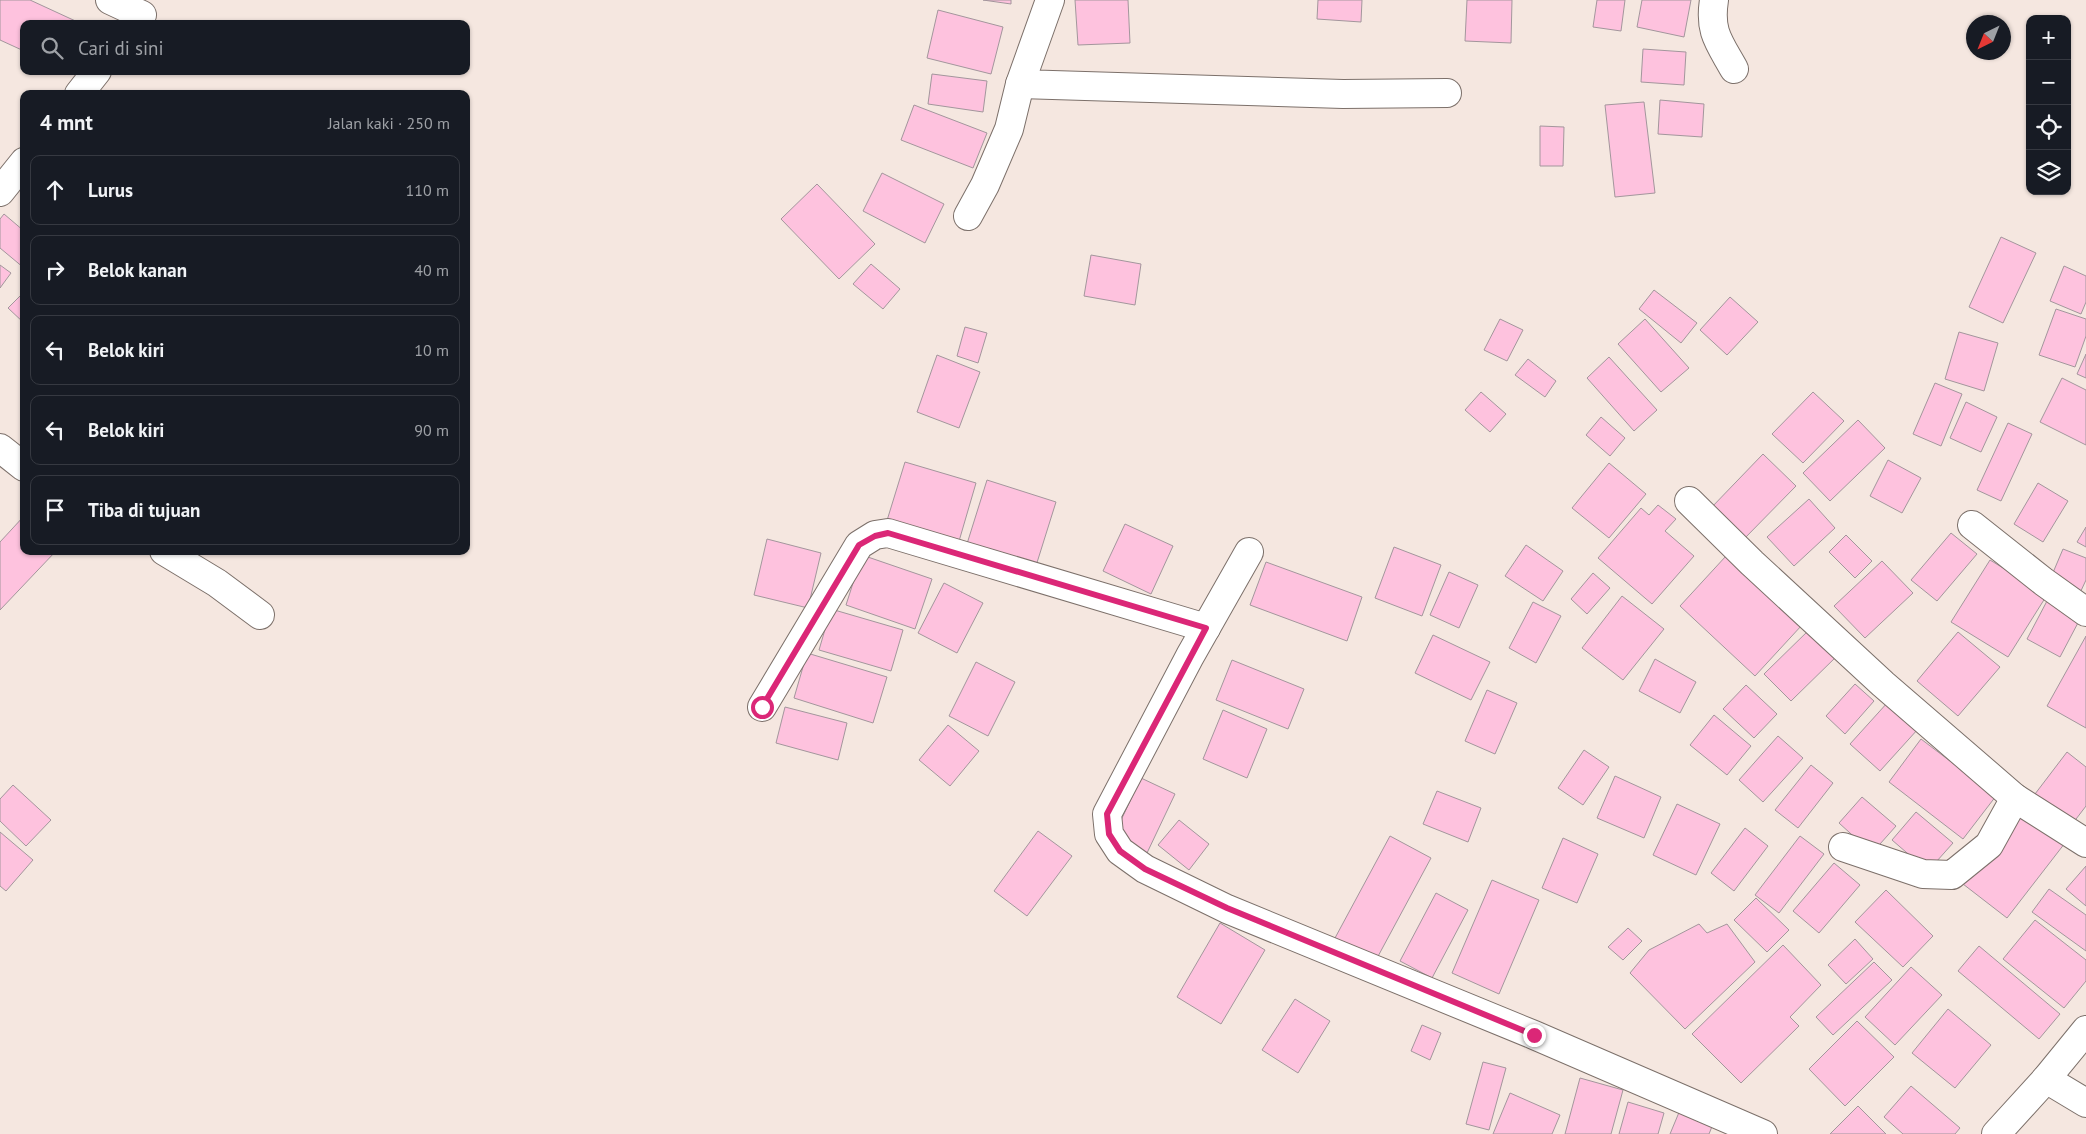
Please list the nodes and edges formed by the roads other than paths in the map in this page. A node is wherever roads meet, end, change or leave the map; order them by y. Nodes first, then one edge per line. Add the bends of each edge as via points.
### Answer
1 (110, 0) edge
2 (1050, 0) edge
3 (1714, 0) edge
4 (144, 13) edge
5 (1734, 69) dead end
6 (94, 75) edge
7 (1020, 84) junction
8 (82, 90) edge
9 (1448, 93) dead end
10 (20, 167) edge
11 (0, 192) edge
12 (968, 216) dead end
13 (0, 448) edge
14 (20, 465) edge
15 (1689, 501) dead end
16 (1972, 526) dead end
17 (1250, 552) dead end
18 (171, 555) edge
19 (2086, 612) edge
20 (260, 614) dead end
21 (1206, 628) junction
22 (762, 707) dead end
23 (2015, 798) junction
24 (2086, 843) edge
25 (1843, 847) dead end
26 (2086, 1030) edge
27 (2046, 1079) junction
28 (2086, 1103) edge
29 (1762, 1134) edge
30 (1996, 1134) edge

1 - 4 street
2 - 7 street
3 - 5 street via 1714,33
6 - 8 street
7 - 9 street via 1343,94
7 - 12 street via 1009,130
10 - 11 street
13 - 14 street
15 - 23 street via 1883,684
16 - 19 street
17 - 21 street
18 - 20 street
21 - 22 street via 888,533 859,545
21 - 29 street via 1107,814 1109,834 1120,851 1145,869 1227,908
23 - 24 street
23 - 25 street via 1989,846 1952,875 1923,874
26 - 27 street
27 - 28 street
27 - 30 street

